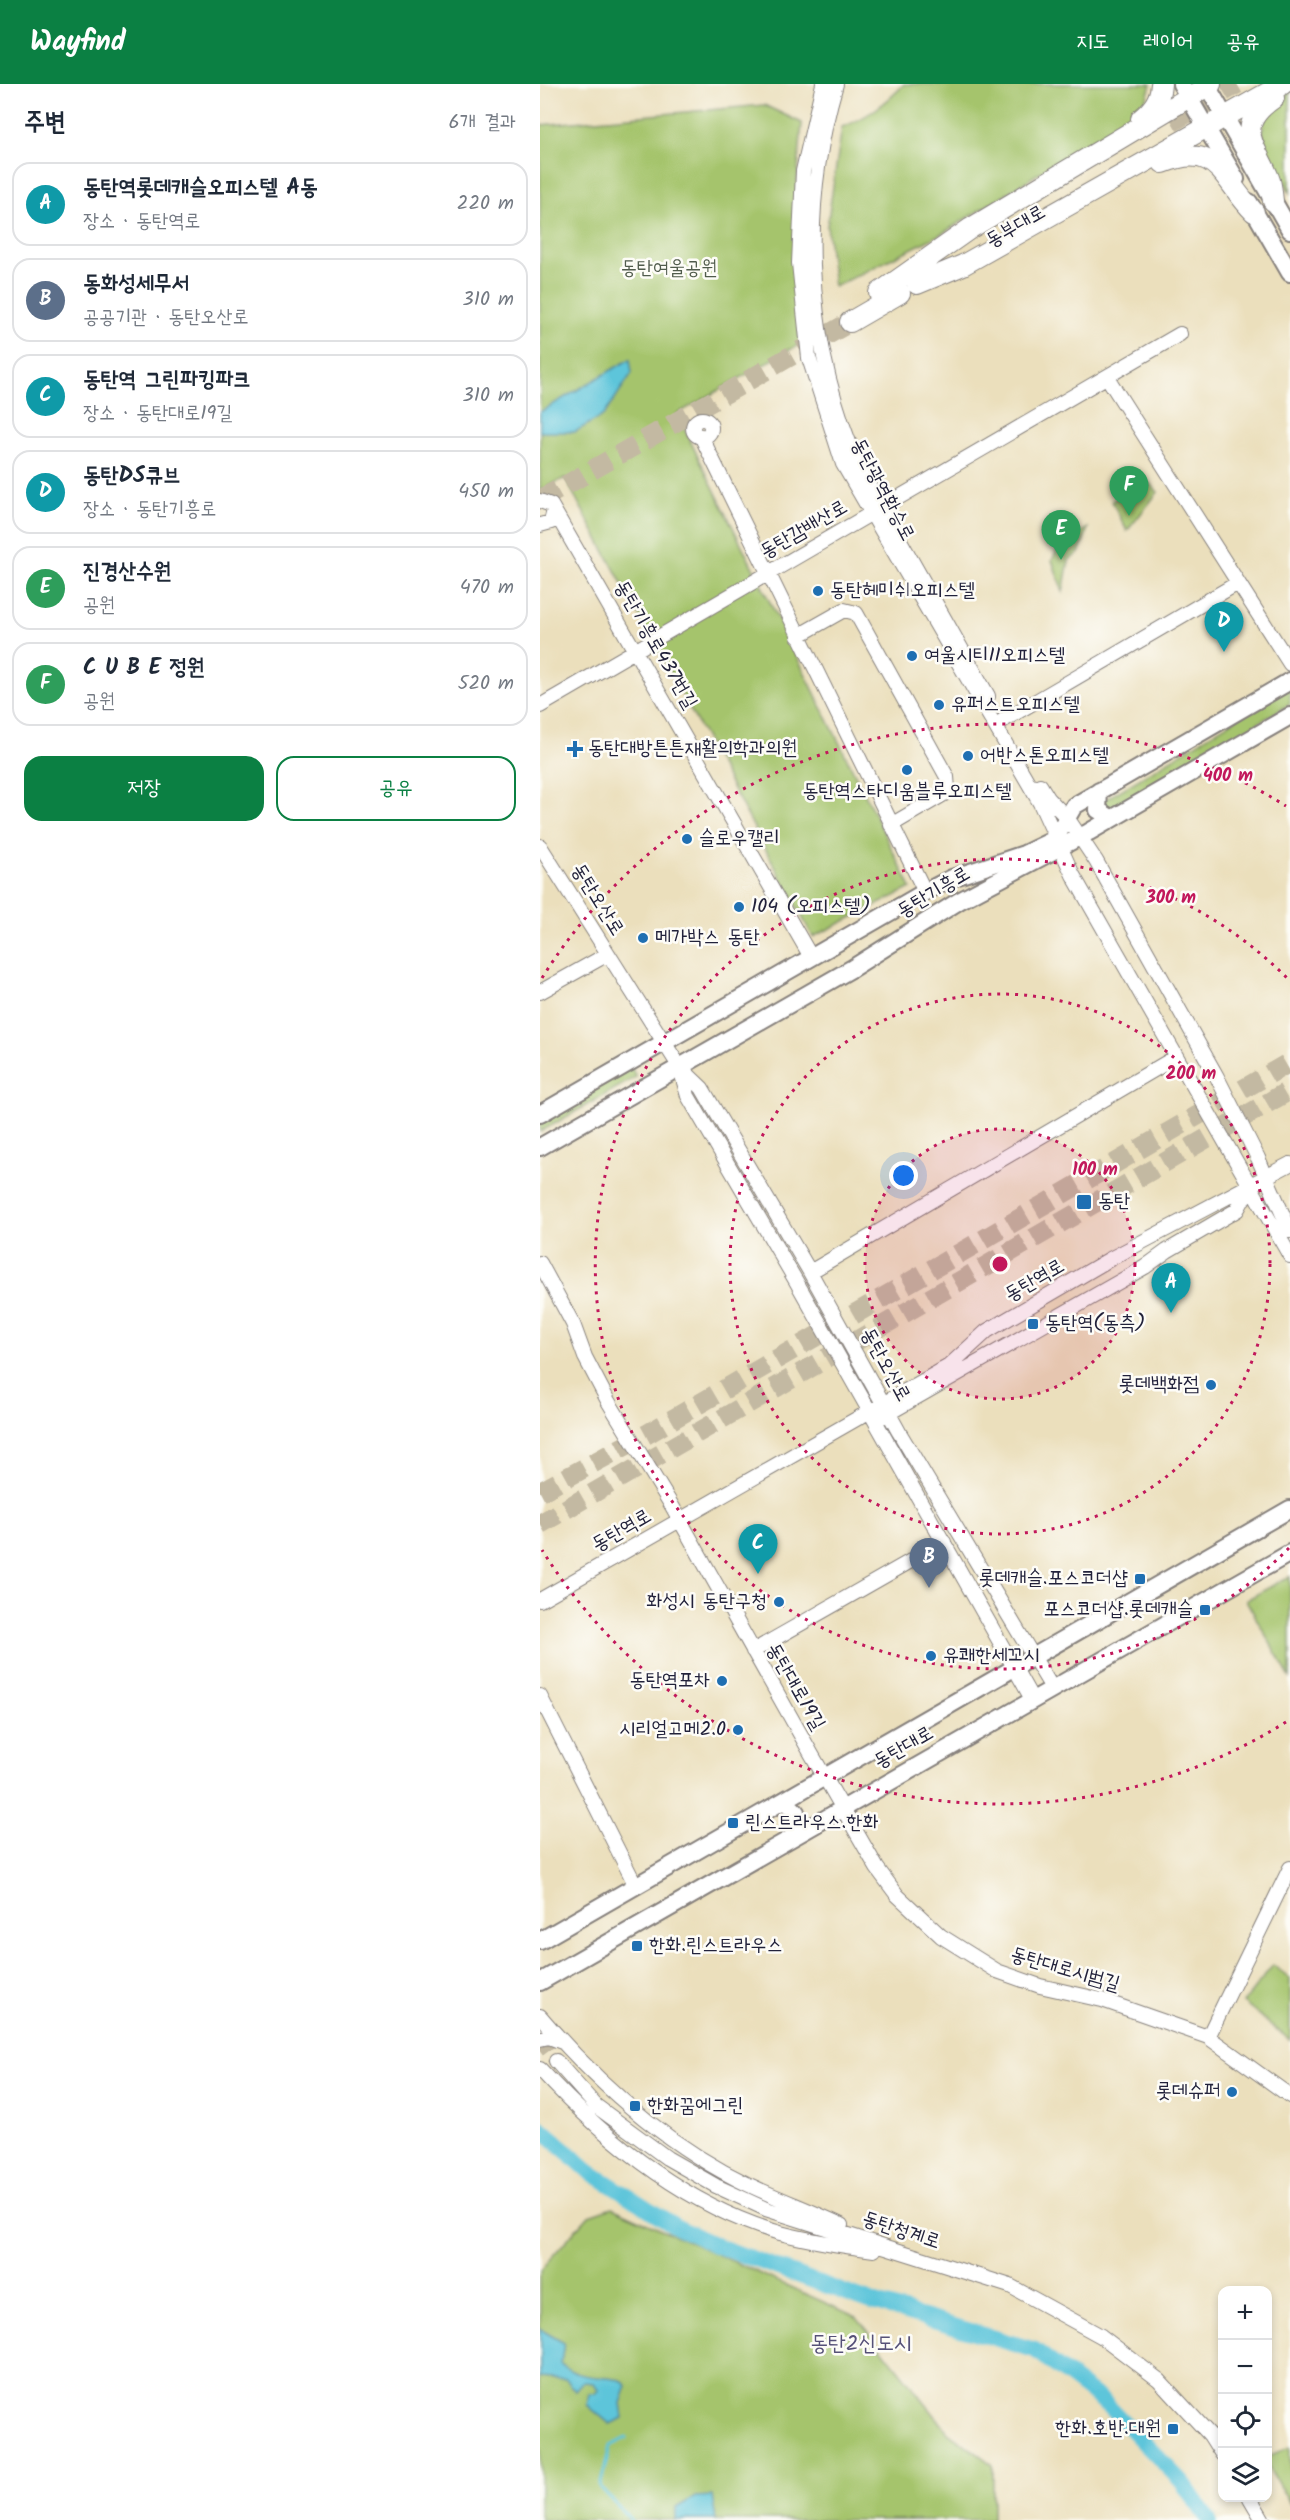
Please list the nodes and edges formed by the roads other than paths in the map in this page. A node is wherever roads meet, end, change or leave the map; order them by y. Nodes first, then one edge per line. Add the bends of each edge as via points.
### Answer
1 (823, 84) edge
2 (836, 84) edge
3 (1161, 84) edge
4 (1285, 84) edge
5 (1208, 85) edge
6 (1184, 91) edge
7 (1225, 118) junction
8 (1206, 129) junction
9 (1105, 146) junction
10 (1120, 176) junction
11 (1273, 201) junction
12 (1254, 212) junction
13 (1290, 230) edge
14 (1290, 273) edge
15 (917, 284) junction
16 (879, 293) junction
17 (1180, 334) dead end
18 (1107, 377) junction
19 (701, 436) dead end
20 (540, 501) edge
21 (876, 511) junction
22 (548, 519) edge
23 (768, 574) junction
24 (1238, 583) junction
25 (798, 636) junction
26 (636, 650) junction
27 (1290, 664) edge
28 (1290, 681) edge
29 (540, 706) edge
30 (1290, 716) edge
31 (1002, 722) junction
32 (1099, 791) junction
33 (1111, 818) junction
34 (1068, 819) junction
35 (891, 825) junction
36 (1080, 836) junction
37 (1057, 843) junction
38 (540, 846) edge
39 (925, 892) junction
40 (608, 954) junction
41 (811, 957) junction
42 (540, 992) edge
43 (664, 1042) junction
44 (1176, 1057) junction
45 (679, 1066) junction
46 (540, 1114) edge
47 (540, 1147) edge
48 (1290, 1164) edge
49 (1266, 1178) junction
50 (1250, 1187) junction
51 (1184, 1221) junction
52 (1287, 1233) edge
53 (1193, 1236) junction
54 (1290, 1256) edge
55 (540, 1263) edge
56 (810, 1272) junction
57 (540, 1281) edge
58 (886, 1408) junction
59 (871, 1417) junction
60 (1290, 1509) edge
61 (678, 1521) junction
62 (944, 1542) junction
63 (1290, 1553) edge
64 (540, 1600) edge
65 (1009, 1615) junction
66 (989, 1625) junction
67 (753, 1652) junction
68 (1034, 1657) junction
69 (1014, 1668) junction
70 (1052, 1688) junction
71 (540, 1696) edge
72 (1032, 1699) junction
73 (825, 1778) junction
74 (784, 1801) junction
75 (842, 1807) junction
76 (793, 1835) junction
77 (1290, 1868) edge
78 (636, 1886) junction
79 (540, 1941) edge
80 (540, 1982) edge
81 (540, 2016) edge
82 (1208, 2037) junction
83 (540, 2039) edge
84 (562, 2042) junction
85 (556, 2061) tunnel mouth
86 (540, 2069) tunnel mouth
87 (1290, 2096) edge
88 (909, 2254) junction
89 (1218, 2448) edge
90 (1252, 2502) edge
91 (1263, 2520) edge

1 - 21 street, 동탄광역환승로 via 803,171 798,235 801,299 809,358 828,423 843,464
2 - 21 street, 동탄광역환승로 via 822,135 813,200 814,296 841,419
3 - 9 highway via 1152,109
4 - 7 highway
4 - 11 highway via 1282,92 1255,117 1251,127 1253,148 1270,180
5 - 6 highway
5 - 7 main road
6 - 8 main road
6 - 9 highway
7 - 8 highway
7 - 11 main road
8 - 10 highway
8 - 12 main road
9 - 16 highway via 971,228
10 - 12 highway via 1182,155 1207,158 1224,172
10 - 15 highway via 963,265
11 - 13 main road
12 - 14 main road
15 - 16 highway, 동부대로 via 849,317
15 - 16 highway, 동부대로 via 1176,126
17 - 18 street, 동탄감배산로
18 - 21 street, 동탄감배산로
18 - 24 street
19 - 23 street, 동탄기흥로
20 - 22 street via 551,504
21 - 23 street, 동탄감배산로
21 - 31 street, 동탄광역환승로
21 - 37 street, 동탄광역환승로 via 1040,802
22 - 26 street, 동탄기흥로437번길 via 573,543
23 - 25 street, 동탄기흥로
23 - 26 street, 동탄감배산로
24 - 27 street
24 - 31 street
25 - 35 street, 동탄기흥로
25 - 35 street via 844,610 856,613 947,777 948,789 944,794
26 - 29 street, 동탄감배산로
26 - 41 street, 동탄기흥로437번길
28 - 32 main road, 동탄기흥로
30 - 33 main road, 동탄기흥로
31 - 34 street, 동탄광역환승로 via 1048,798
32 - 33 main road via 1098,810
32 - 34 main road, 동탄기흥로 via 1074,806
33 - 36 main road, 동탄기흥로
34 - 36 street, 동탄광역환승로
34 - 37 main road, 동탄기흥로
35 - 39 street, 동탄기흥로
36 - 37 main road, 동탄기흥로
36 - 49 street, 동탄광역환승로 via 1217,1077
37 - 39 main road, 동탄기흥로 via 952,878
37 - 44 street, 동탄광역환승로
37 - 45 main road, 동탄기흥로 via 851,969
38 - 40 street, 동탄오산로
39 - 41 main road, 동탄기흥로
40 - 42 street
40 - 43 street, 동탄오산로
41 - 43 main road, 동탄기흥로
43 - 45 street, 동탄오산로
43 - 46 main road, 동탄기흥로
44 - 50 street
44 - 56 street
45 - 47 main road, 동탄기흥로
45 - 56 street, 동탄오산로 via 702,1088
45 - 59 street, 동탄오산로 via 688,1096
48 - 49 street, 동탄역로
49 - 50 street, 동탄역로
49 - 52 street
50 - 51 street, 동탄역로
50 - 52 street via 1266,1214
50 - 53 street, 동탄역로 via 1237,1210
51 - 53 street
51 - 58 street, 동탄역로 via 987,1331 949,1366
52 - 54 street
53 - 58 street, 동탄역로 via 1145,1267
55 - 61 street via 573,1324 596,1381
56 - 58 street, 동탄오산로
57 - 61 street via 612,1426 663,1509
58 - 59 street, 동탄역로
58 - 65 street, 동탄오산로
59 - 61 street, 동탄역로 via 849,1425
59 - 62 street, 동탄오산로
60 - 68 main road, 동탄대로
61 - 64 street, 동탄역로
61 - 67 street, 동탄대로19길
62 - 66 street, 동탄오산로
62 - 67 street
63 - 70 main road, 동탄대로
65 - 66 street via 1000,1627
65 - 68 street, 동탄오산로
66 - 69 street, 동탄오산로
67 - 73 street, 동탄대로19길
68 - 69 main road, 동탄대로
68 - 70 street, 동탄오산로
69 - 72 street, 동탄오산로
69 - 73 main road, 동탄대로
70 - 72 main road, 동탄대로
71 - 78 street
72 - 75 main road, 동탄대로
73 - 74 main road, 동탄대로
73 - 75 street, 동탄대로시범길
74 - 76 main road via 796,1812
74 - 78 main road, 동탄대로
75 - 76 main road, 동탄대로
75 - 82 street, 동탄대로시범길 via 897,1896 967,1954 1008,1975 1102,2000
76 - 80 main road, 동탄대로
77 - 82 street
78 - 79 main road, 동탄대로
81 - 84 street
82 - 87 street, 동탄대로시범길
83 - 84 street via 549,2037
84 - 88 street via 606,2088 701,2158 748,2184
85 - 88 street, 동탄청계로 via 596,2106 667,2158 716,2186 766,2209
86 - 88 street via 601,2132 695,2197 779,2232 834,2245
88 - 89 street, 동탄청계로 via 1010,2286 1101,2336 1159,2380
90 - 91 street

